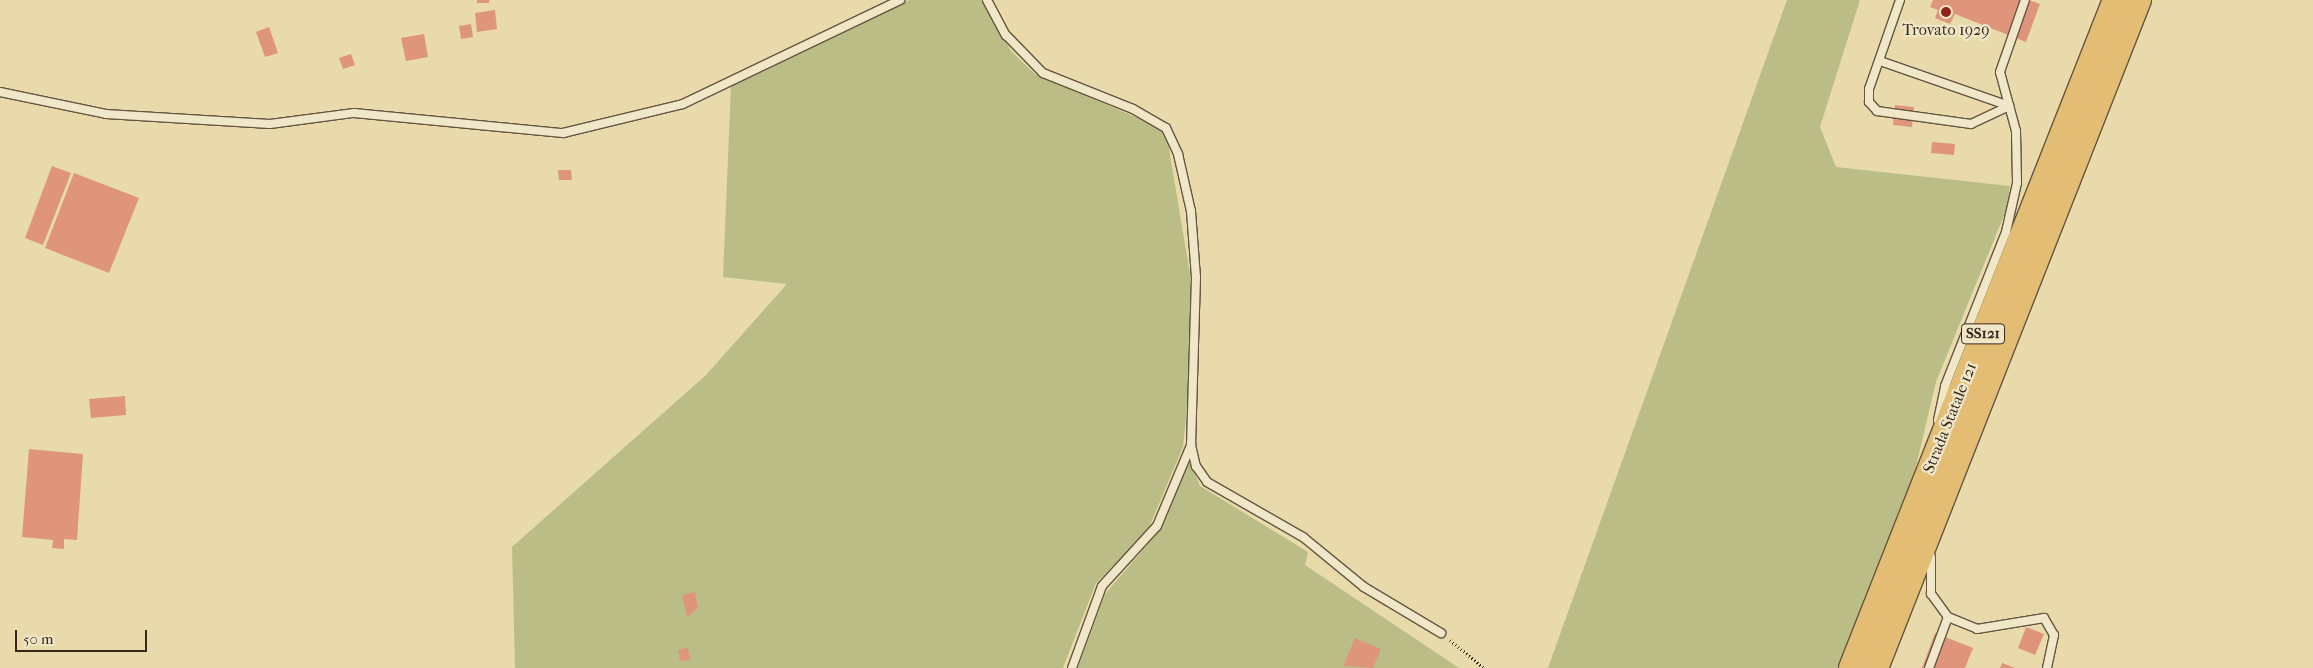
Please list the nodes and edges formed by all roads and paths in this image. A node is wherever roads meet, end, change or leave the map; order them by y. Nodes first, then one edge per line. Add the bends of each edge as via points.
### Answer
1 (900, 0) edge
2 (987, 0) edge
3 (1900, 0) edge
4 (2025, 0) edge
5 (2115, 0) edge
6 (2139, 0) edge
7 (1880, 62) junction
8 (0, 92) edge
9 (2009, 106) junction
10 (2017, 310) junction
11 (1191, 445) junction
12 (1923, 486) junction
13 (1951, 507) dead end
14 (1937, 543) dead end
15 (1948, 618) junction
16 (1441, 633) joint
17 (1072, 668) edge
18 (1484, 668) edge
19 (1851, 668) edge
20 (1876, 668) edge
21 (1929, 668) edge
22 (2047, 668) edge

1 - 8 lane via 683,104 563,133 354,113 270,124 106,114
2 - 11 lane via 1006,35 1043,74 1133,109 1166,128 1178,154 1192,221 1196,361
3 - 7 lane
4 - 9 lane via 2000,72
5 - 12 main road, Strada Statale 121 / SS121
6 - 10 main road, Strada Statale 121 / SS121
7 - 9 lane
7 - 9 lane via 1870,102 1887,115 1971,124
9 - 12 lane via 2016,131 2017,183 2006,232 1945,386
10 - 13 lane via 1999,382
10 - 20 main road, Strada Statale 121 / SS121
11 - 16 lane via 1196,466 1207,482 1303,537 1364,587
11 - 17 lane via 1157,526 1102,586
12 - 19 main road, Strada Statale 121 / SS121
14 - 15 lane via 1930,561 1931,594
15 - 21 lane
15 - 22 lane via 1977,629 2044,618 2054,635
16 - 18 path

